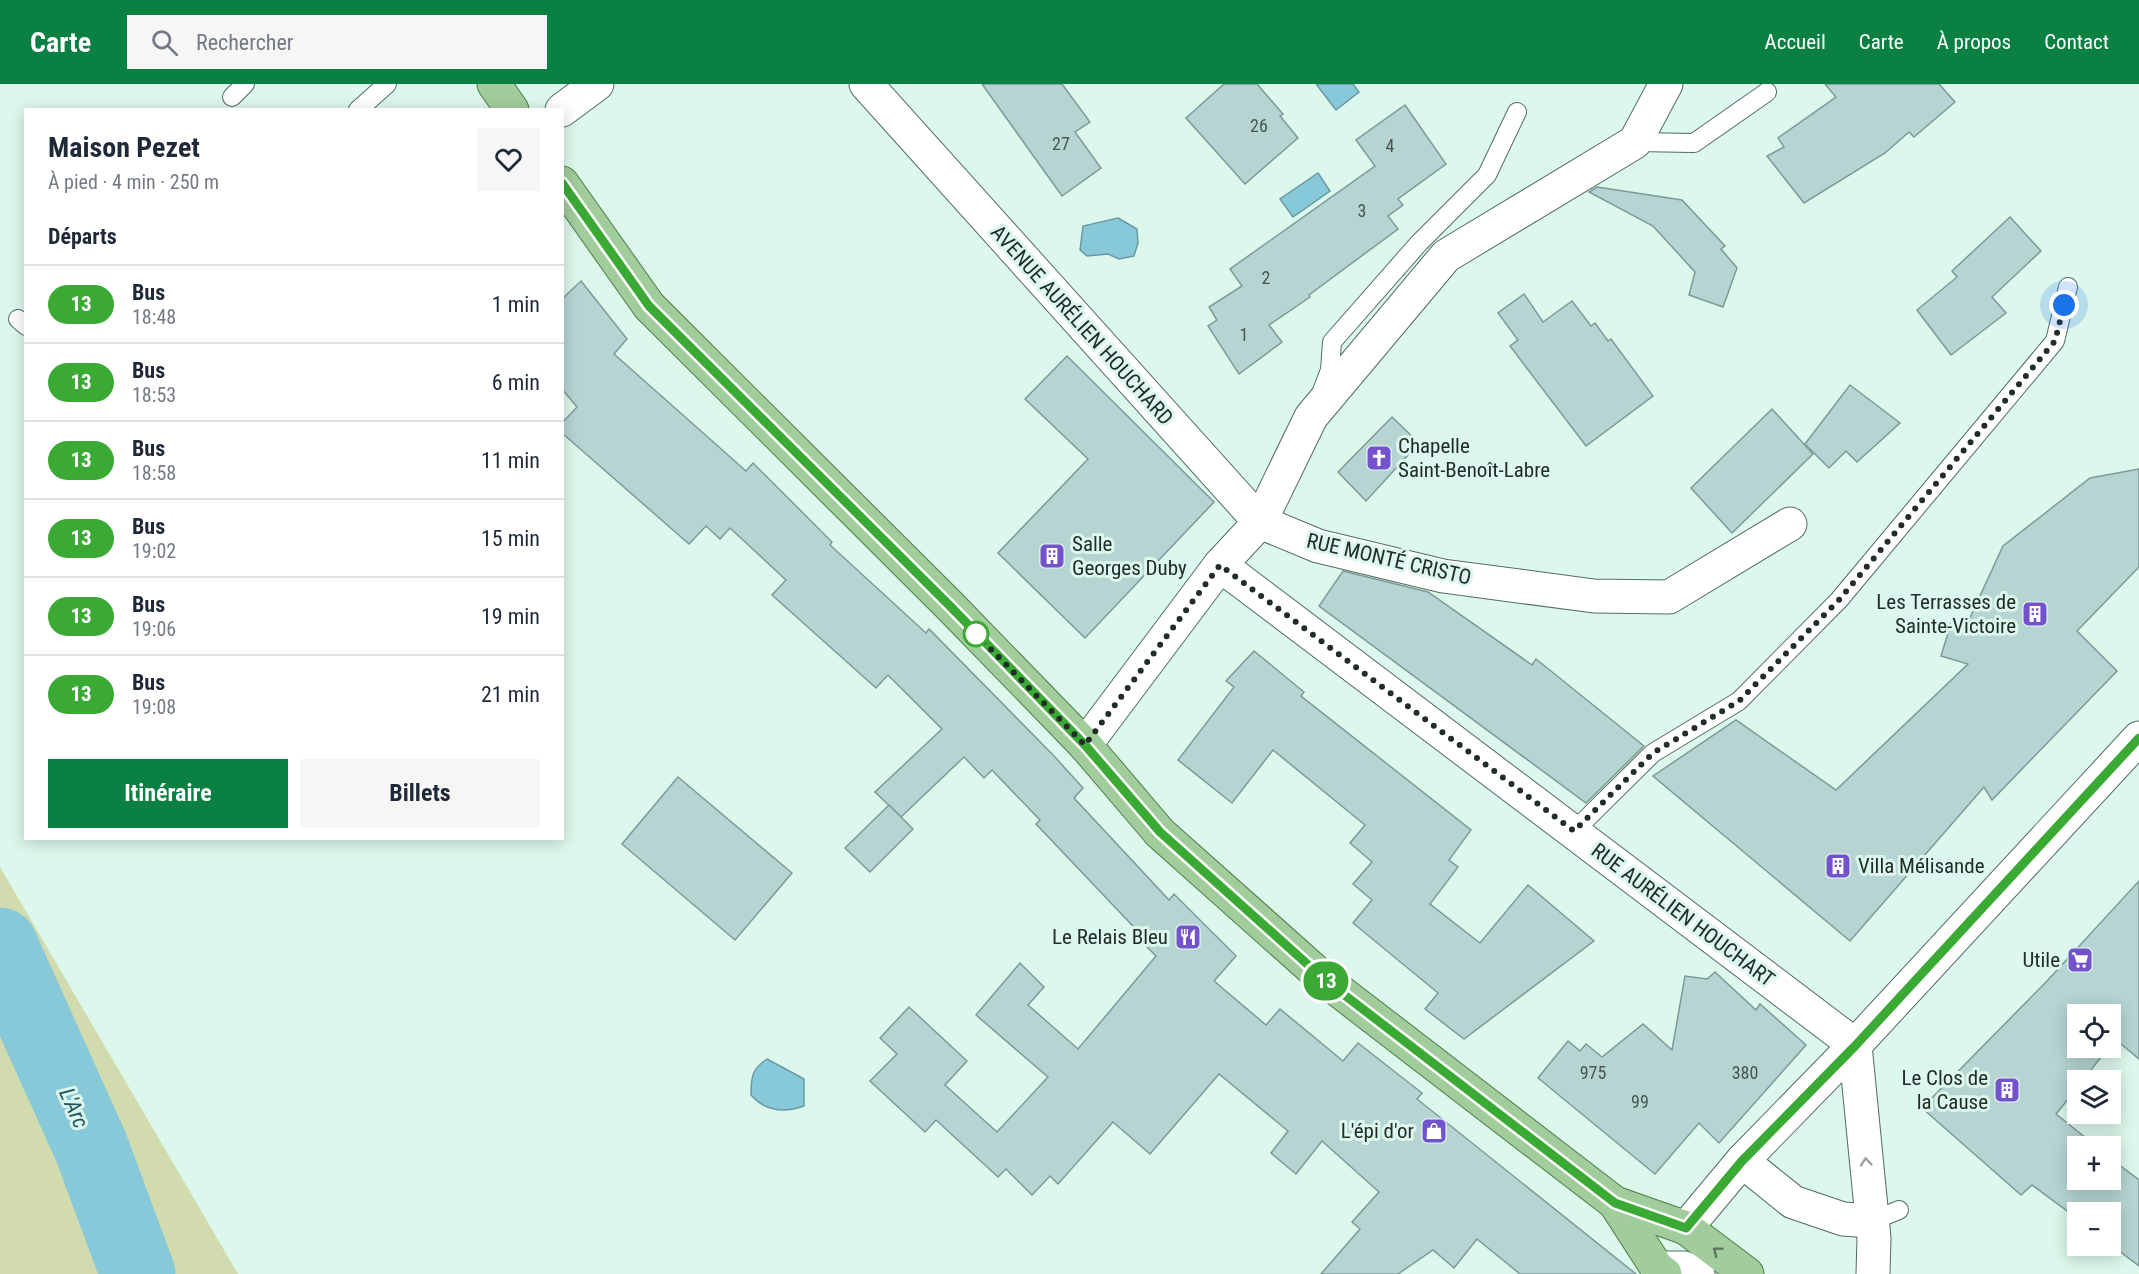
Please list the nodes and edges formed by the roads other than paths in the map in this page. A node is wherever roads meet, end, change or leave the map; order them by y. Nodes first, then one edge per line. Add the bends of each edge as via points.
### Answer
1 (387, 84) edge
2 (597, 84) edge
3 (866, 84) edge
4 (1666, 84) edge
5 (1767, 92) dead end
6 (360, 108) edge
7 (564, 109) edge
8 (1517, 112) dead end
9 (1635, 142) junction
10 (564, 186) edge
11 (2068, 287) dead end
12 (1311, 417) junction
13 (1260, 522) junction
14 (1790, 524) dead end
15 (1220, 565) junction
16 (2139, 738) edge
17 (1085, 745) junction
18 (1574, 831) junction
19 (1855, 1046) junction
20 (1742, 1161) junction
21 (1615, 1203) junction
22 (1885, 1216) junction
23 (1686, 1228) junction
24 (1676, 1272) edge
25 (1747, 1274) edge
26 (1873, 1274) edge

1 - 6 lane
2 - 7 street
3 - 13 street, AVENUE AURÉLIEN HOUCHARD
4 - 9 street
5 - 9 lane via 1694,143
8 - 12 lane via 1487,175 1419,243 1332,342 1330,370
9 - 12 street via 1446,256
10 - 17 main road via 649,306
11 - 18 lane via 2055,341 1839,600 1739,701 1653,753
12 - 13 street
13 - 14 street, RUE MONTÉ CRISTO via 1318,546 1443,576 1594,596 1669,597
13 - 15 street
15 - 17 street
15 - 18 street, RUE AURÉLIEN HOUCHART
16 - 19 street
17 - 21 main road via 1160,832 1325,980
18 - 19 street, RUE AURÉLIEN HOUCHART
19 - 20 street
22 -> 19 street
20 - 22 street via 1793,1202 1843,1219
20 - 23 street
21 - 23 main road
21 - 24 main road
22 - 26 street
23 - 24 main road
25 -> 23 main road

